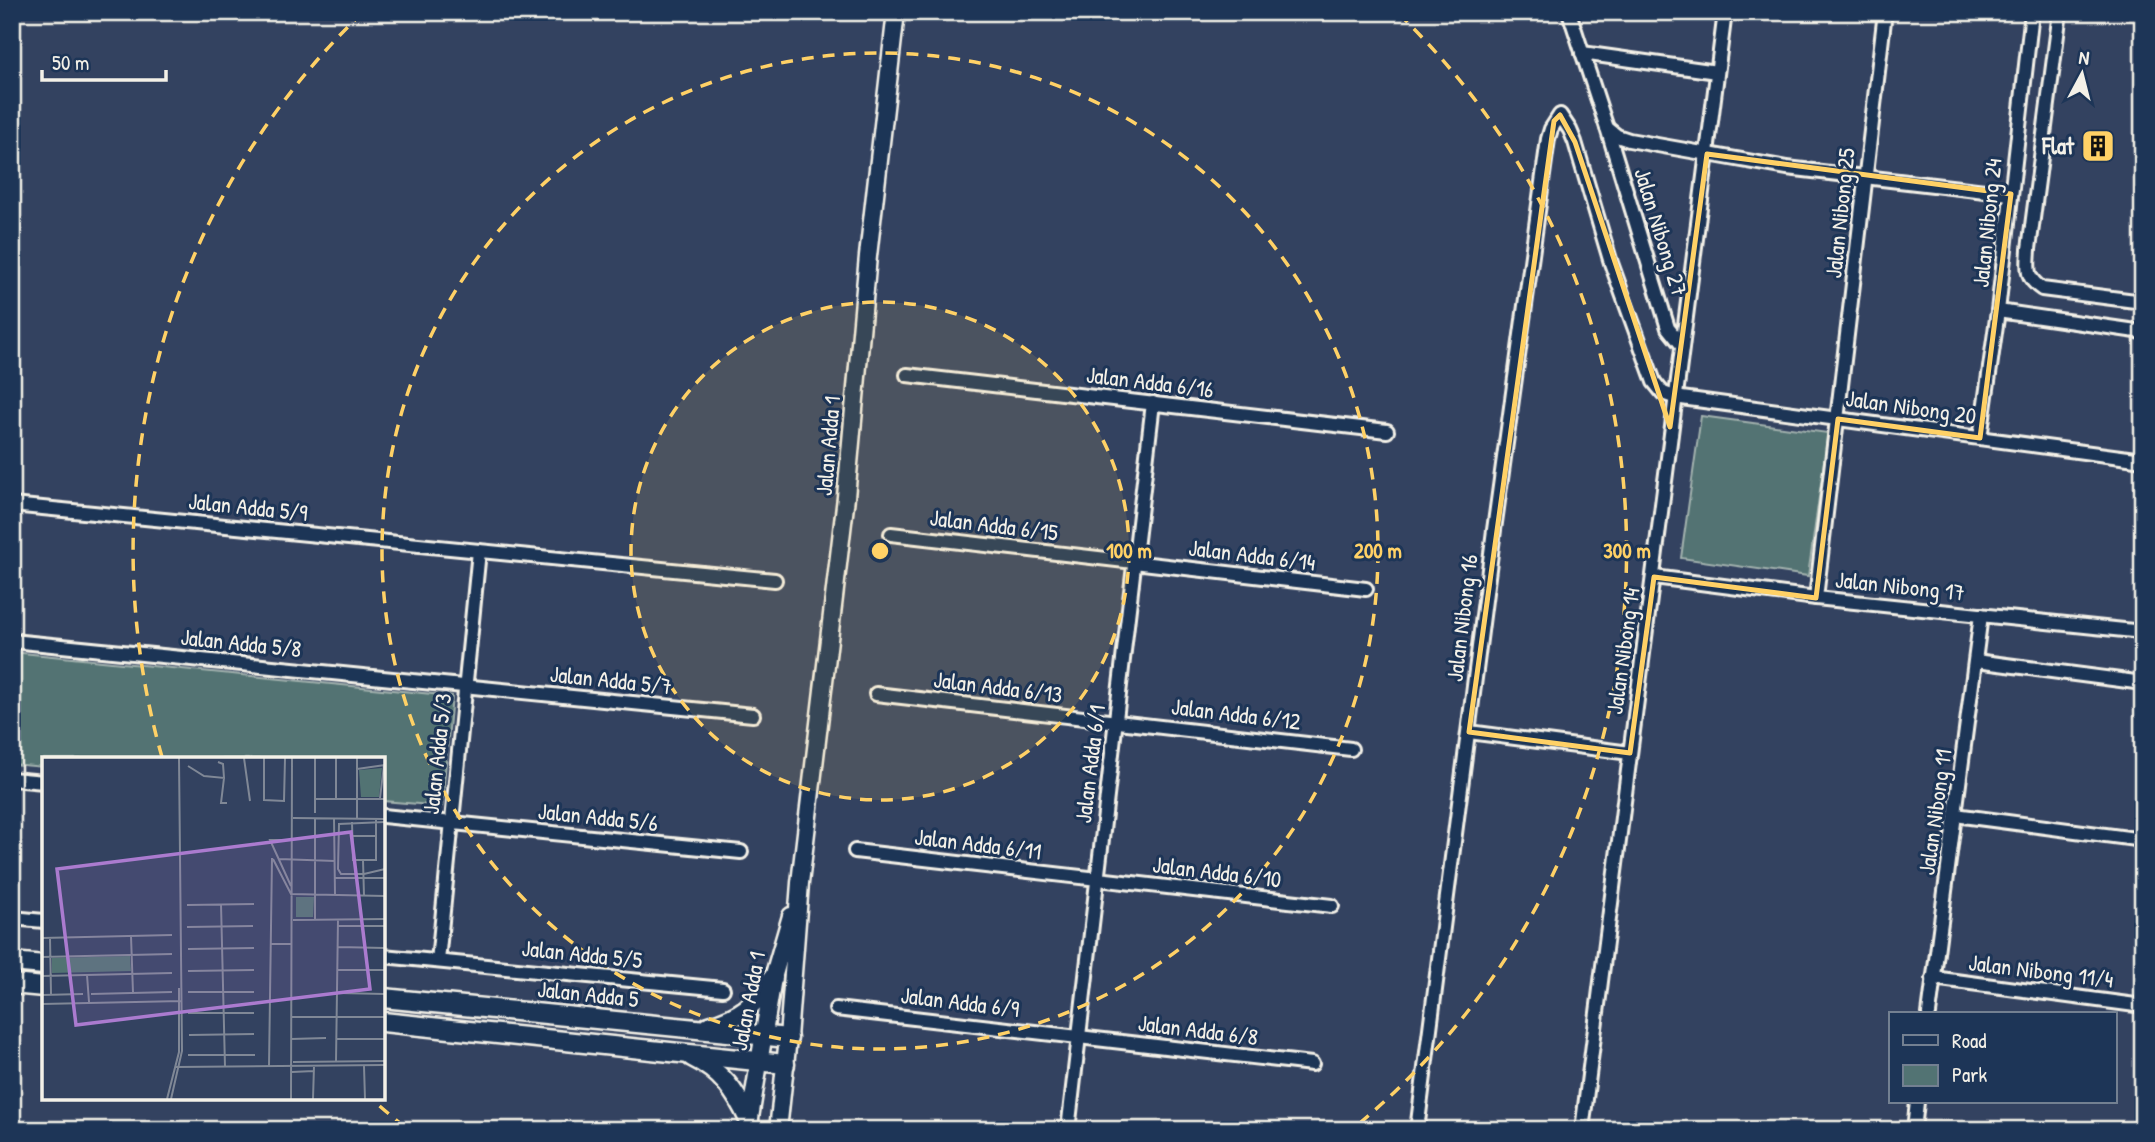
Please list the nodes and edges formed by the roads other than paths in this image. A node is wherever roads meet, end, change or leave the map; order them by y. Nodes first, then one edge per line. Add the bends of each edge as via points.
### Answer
1 (896, 12) edge
2 (1569, 12) edge
3 (1724, 12) edge
4 (1885, 12) edge
5 (2032, 12) edge
6 (2060, 12) edge
7 (1582, 53) junction
8 (1717, 72) junction
9 (1607, 128) junction
10 (1707, 154) junction
11 (1865, 176) junction
12 (2011, 194) junction
13 (2143, 302) edge
14 (1998, 311) junction
15 (2143, 332) edge
16 (1681, 344) junction
17 (907, 375) dead end
18 (1674, 397) junction
19 (1153, 403) junction
20 (1838, 419) junction
21 (1387, 431) dead end
22 (1980, 438) junction
23 (2143, 460) edge
24 (12, 505) edge
25 (891, 534) dead end
26 (479, 551) junction
27 (1134, 563) junction
28 (1654, 577) junction
29 (775, 580) dead end
30 (1366, 589) dead end
31 (1816, 598) junction
32 (1981, 615) junction
33 (2143, 632) edge
34 (12, 641) edge
35 (1976, 661) junction
36 (2143, 683) edge
37 (465, 686) junction
38 (876, 694) dead end
39 (752, 715) dead end
40 (1116, 721) junction
41 (1469, 732) junction
42 (1351, 748) dead end
43 (1630, 752) junction
44 (12, 779) edge
45 (42, 782) edge
46 (1955, 815) junction
47 (385, 816) edge
48 (452, 823) junction
49 (2143, 840) edge
50 (855, 851) dead end
51 (741, 852) dead end
52 (1097, 879) junction
53 (800, 883) junction
54 (1332, 906) dead end
55 (12, 918) edge
56 (42, 921) edge
57 (385, 956) edge
58 (438, 961) junction
59 (12, 962) edge
60 (42, 965) edge
61 (773, 978) junction
62 (1933, 978) junction
63 (12, 984) edge
64 (42, 987) edge
65 (723, 989) dead end
66 (385, 998) edge
67 (2143, 1006) edge
68 (836, 1009) dead end
69 (1929, 1012) edge
70 (385, 1023) edge
71 (699, 1029) junction
72 (763, 1035) junction
73 (1079, 1037) junction
74 (788, 1038) junction
75 (687, 1055) junction
76 (760, 1060) junction
77 (785, 1064) junction
78 (1312, 1064) dead end
79 (1917, 1104) edge
80 (749, 1125) edge
81 (778, 1130) edge
82 (1068, 1130) edge
83 (1417, 1130) edge
84 (1582, 1130) edge
85 (1914, 1130) edge

1 - 53 street, Jalan Adda 1
2 - 7 street, Jalan Nibong 27
3 - 8 street, Jalan Nibong 14
4 - 11 street, Jalan Nibong 25
5 - 12 street, Jalan Nibong 24
6 - 13 street via 2028,271 2031,281 2042,289
7 - 8 street
7 - 9 street, Jalan Nibong 27
8 - 10 street, Jalan Nibong 14
9 - 10 street via 1629,139
9 - 16 street, Jalan Nibong 27 via 1668,328
10 - 11 street
10 - 16 street, Jalan Nibong 14
11 - 12 street
11 - 20 street, Jalan Nibong 25
12 - 14 street, Jalan Nibong 24
14 - 15 street
14 - 22 street, Jalan Nibong 24
16 - 18 street, Jalan Nibong 14
17 - 19 street, Jalan Adda 6/16
18 - 20 street, Jalan Nibong 20
18 - 28 street, Jalan Nibong 14
18 - 41 street, Jalan Nibong 16 via 1654,382 1611,263 1575,142 1560,116 1548,139
19 - 21 street, Jalan Adda 6/16
19 - 27 street, Jalan Adda 6/1
20 - 22 street, Jalan Nibong 20
20 - 31 street, Jalan Nibong 25
22 - 23 street, Jalan Nibong 20
24 - 26 street, Jalan Adda 5/9
25 - 27 street, Jalan Adda 6/15
26 - 29 street
26 - 37 street, Jalan Adda 5/3
27 - 30 street, Jalan Adda 6/14
27 - 40 street, Jalan Adda 6/1
28 - 31 street, Jalan Nibong 17
28 - 43 street, Jalan Nibong 14
31 - 32 street, Jalan Nibong 17
32 - 33 street, Jalan Nibong 17
32 - 35 street, Jalan Nibong 11
34 - 37 street, Jalan Adda 5/8
35 - 36 street
35 - 46 street, Jalan Nibong 11
37 - 39 street, Jalan Adda 5/7
37 - 48 street, Jalan Adda 5/3
38 - 40 street, Jalan Adda 6/13
40 - 42 street, Jalan Adda 6/12
40 - 52 street, Jalan Adda 6/1
41 - 43 street
41 - 83 street, Jalan Nibong 16
43 - 84 street, Jalan Nibong 14
44 - 45 street
46 - 49 street
46 - 62 street, Jalan Nibong 11
47 - 48 street, Jalan Adda 5/6
48 - 51 street, Jalan Adda 5/6
48 - 58 street, Jalan Adda 5/3
50 - 52 street, Jalan Adda 6/11
52 - 54 street, Jalan Adda 6/10
52 - 73 street, Jalan Adda 6/1
53 - 61 street, Jalan Adda 1
53 - 74 street, Jalan Adda 1
55 - 56 street
57 - 58 street, Jalan Adda 5/5
58 - 65 street, Jalan Adda 5/5
59 - 60 main road
61 - 71 main road via 755,1004 729,1020
61 - 72 street, Jalan Adda 1
62 - 67 street, Jalan Nibong 11/4
62 - 69 street, Jalan Nibong 11
63 - 64 main road
66 - 71 main road, Jalan Adda 5
68 - 73 street, Jalan Adda 6/9
70 - 75 main road
71 - 72 main road, Jalan Adda 5
72 - 74 main road, Jalan Adda 5
72 - 76 street, Jalan Adda 1
73 - 78 street, Jalan Adda 6/8
73 - 82 street, Jalan Adda 6/1
74 - 77 street, Jalan Adda 1
75 - 76 main road
75 - 80 main road via 724,1079 738,1096
76 - 77 main road
76 - 80 street, Jalan Adda 1
77 - 81 street, Jalan Adda 1
79 - 85 street

